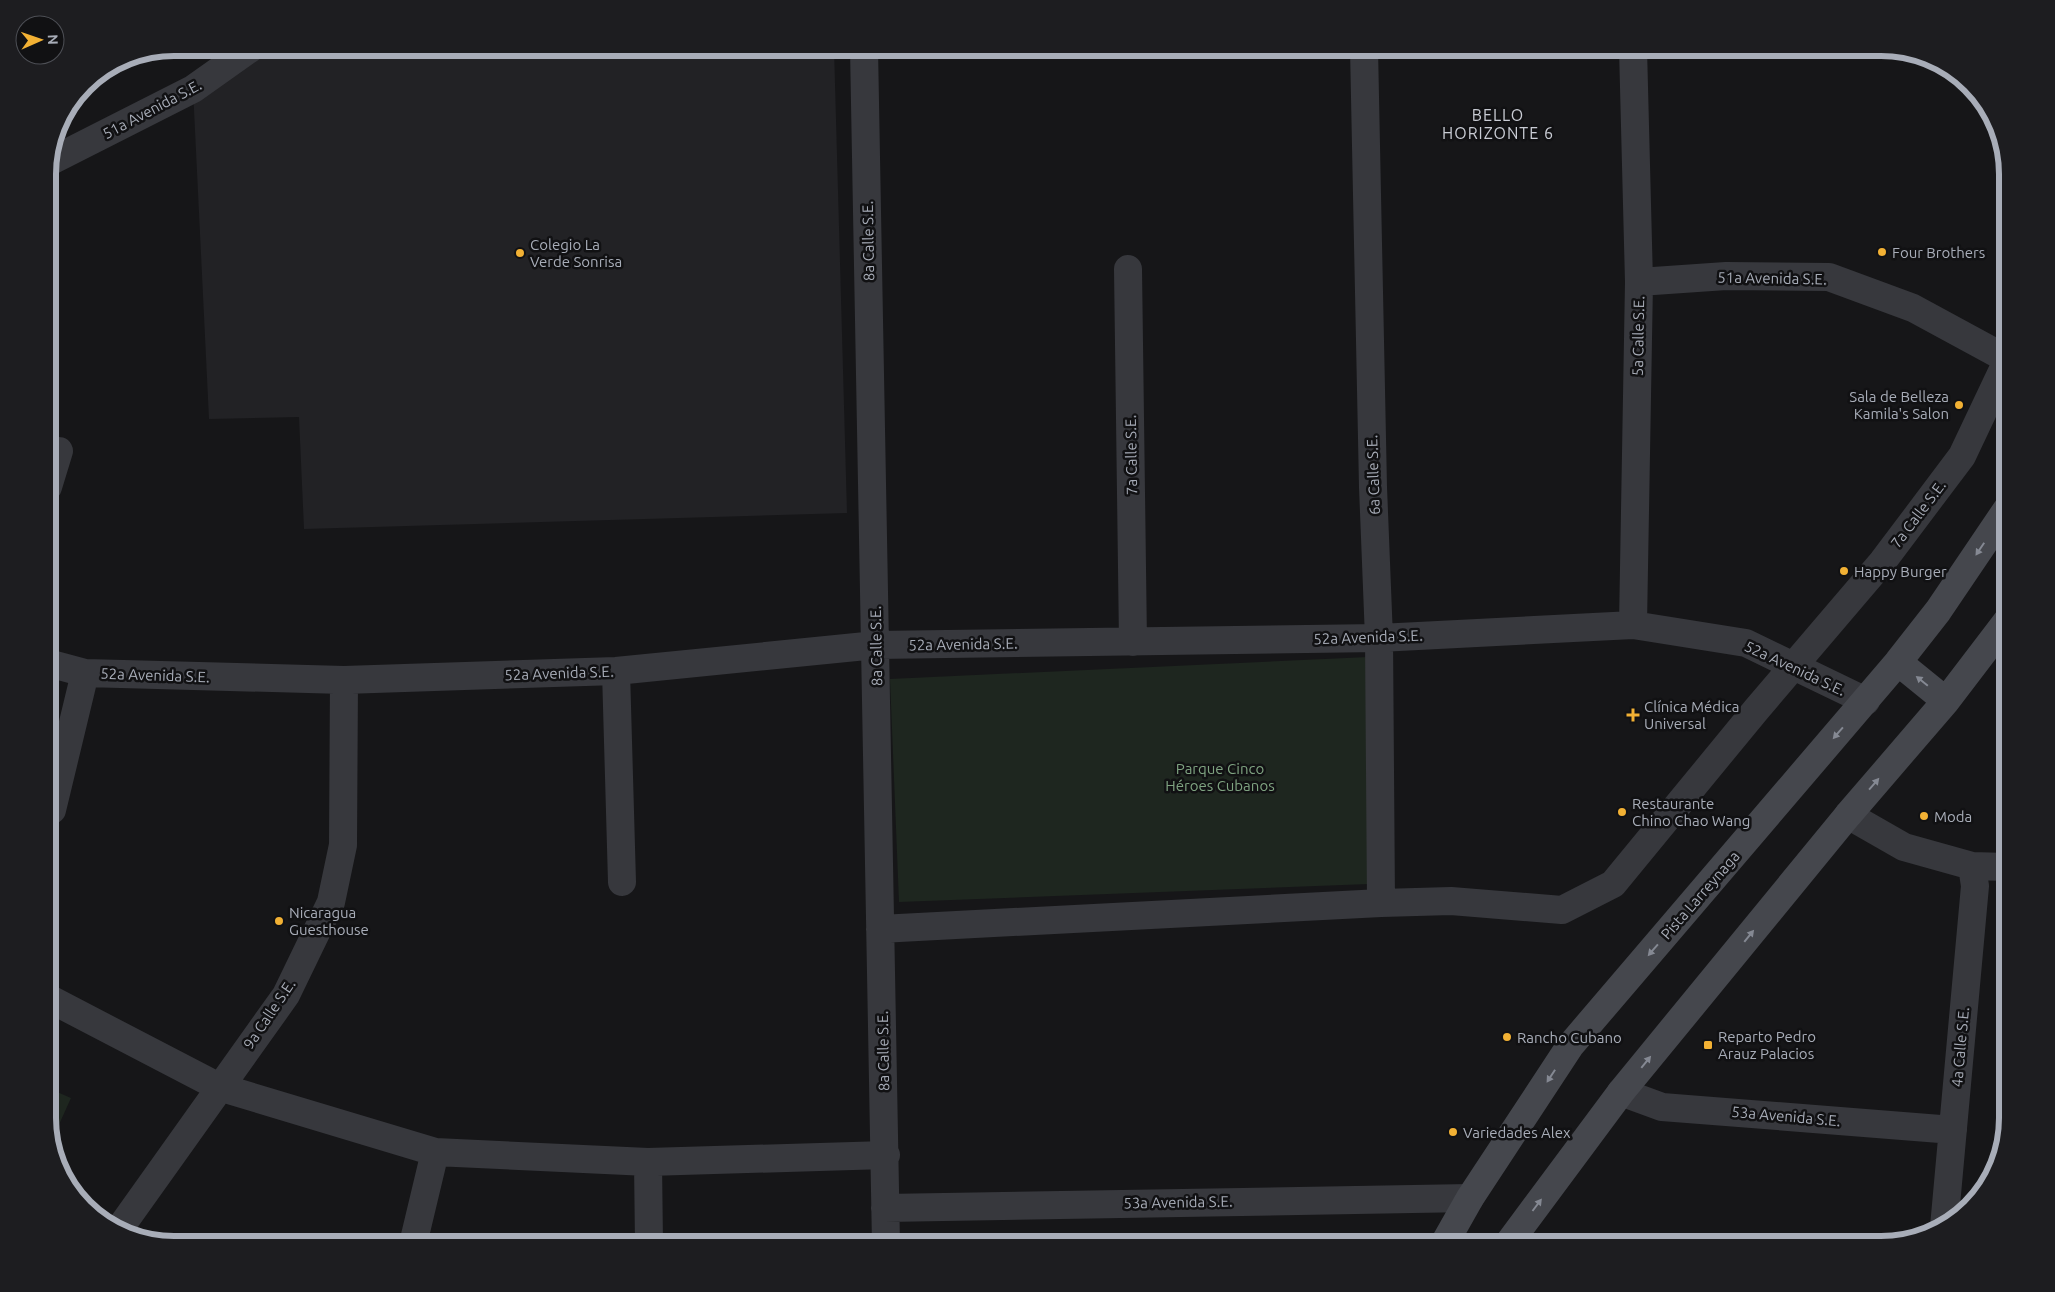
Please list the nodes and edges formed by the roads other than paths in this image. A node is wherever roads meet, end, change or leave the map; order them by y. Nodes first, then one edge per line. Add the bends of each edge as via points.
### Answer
1 (1364, 56) edge
2 (1634, 56) edge
3 (238, 57) edge
4 (864, 57) edge
5 (57, 158) edge
6 (1128, 269) dead end
7 (1639, 282) junction
8 (1999, 355) edge
9 (1999, 379) edge
10 (59, 451) dead end
11 (57, 458) edge
12 (1999, 522) edge
13 (1633, 625) junction
14 (1999, 633) edge
15 (1379, 638) junction
16 (1133, 642) junction
17 (876, 645) junction
18 (1898, 662) junction
19 (57, 665) edge
20 (1794, 665) junction
21 (616, 671) junction
22 (85, 673) junction
23 (344, 680) junction
24 (1866, 701) junction
25 (1946, 701) junction
26 (57, 789) edge
27 (1848, 815) junction
28 (1972, 866) junction
29 (1999, 867) edge
30 (622, 882) dead end
31 (1381, 903) junction
32 (880, 929) junction
33 (57, 1003) edge
34 (218, 1087) junction
35 (1621, 1092) junction
36 (1953, 1130) junction
37 (435, 1152) junction
38 (886, 1155) junction
39 (648, 1162) junction
40 (1470, 1198) junction
41 (885, 1208) junction
42 (1945, 1217) edge
43 (123, 1224) edge
44 (415, 1236) edge
45 (649, 1236) edge
46 (886, 1236) edge
47 (1449, 1236) edge
48 (1514, 1236) edge

1 - 15 street, 6a Calle S.E.
2 - 7 street, 5a Calle S.E.
3 - 5 street, 51a Avenida S.E. via 193,89
4 - 17 street, 8a Calle S.E.
6 - 16 street, 7a Calle S.E.
7 - 8 street, 51a Avenida S.E. via 1726,276 1829,277 1913,308
7 - 13 street, 5a Calle S.E.
9 - 20 street, 7a Calle S.E. via 1962,456 1882,562
10 - 11 street
12 -> 18 main road, Pista Larreynaga via 1938,611
13 - 15 street, 52a Avenida S.E.
13 - 20 street, 52a Avenida S.E. via 1746,643
14 - 25 main road
15 - 16 street, 52a Avenida S.E.
15 - 31 street, 6a Calle S.E.
16 - 17 street, 52a Avenida S.E.
17 - 21 street, 52a Avenida S.E.
17 - 32 street, 8a Calle S.E.
18 - 24 main road, Pista Larreynaga
25 -> 18 main road
19 - 22 street, 52a Avenida S.E.
20 - 24 street, 52a Avenida S.E.
20 - 31 street, 7a Calle S.E. via 1613,884 1562,910 1451,901
21 - 23 street, 52a Avenida S.E.
21 - 30 street
22 - 23 street, 52a Avenida S.E.
22 - 26 street
23 - 34 street, 9a Calle S.E. via 343,845 331,902 286,995
24 -> 40 main road, Pista Larreynaga via 1570,1046
27 -> 25 main road
27 - 28 street via 1904,847
35 -> 27 main road
28 - 29 street
28 - 36 street, 4a Calle S.E. via 1975,886
31 - 32 street
32 - 38 street, 8a Calle S.E.
33 - 34 street
34 - 37 street
34 - 43 street, 9a Calle S.E.
35 - 36 street, 53a Avenida S.E. via 1662,1106
48 -> 35 main road
36 - 42 street, 4a Calle S.E.
37 - 39 street
37 - 44 street
38 - 39 street
38 - 41 street, 8a Calle S.E.
39 - 45 street
40 - 41 street, 53a Avenida S.E.
40 - 47 main road, Pista Larreynaga
41 - 46 street, 8a Calle S.E.

